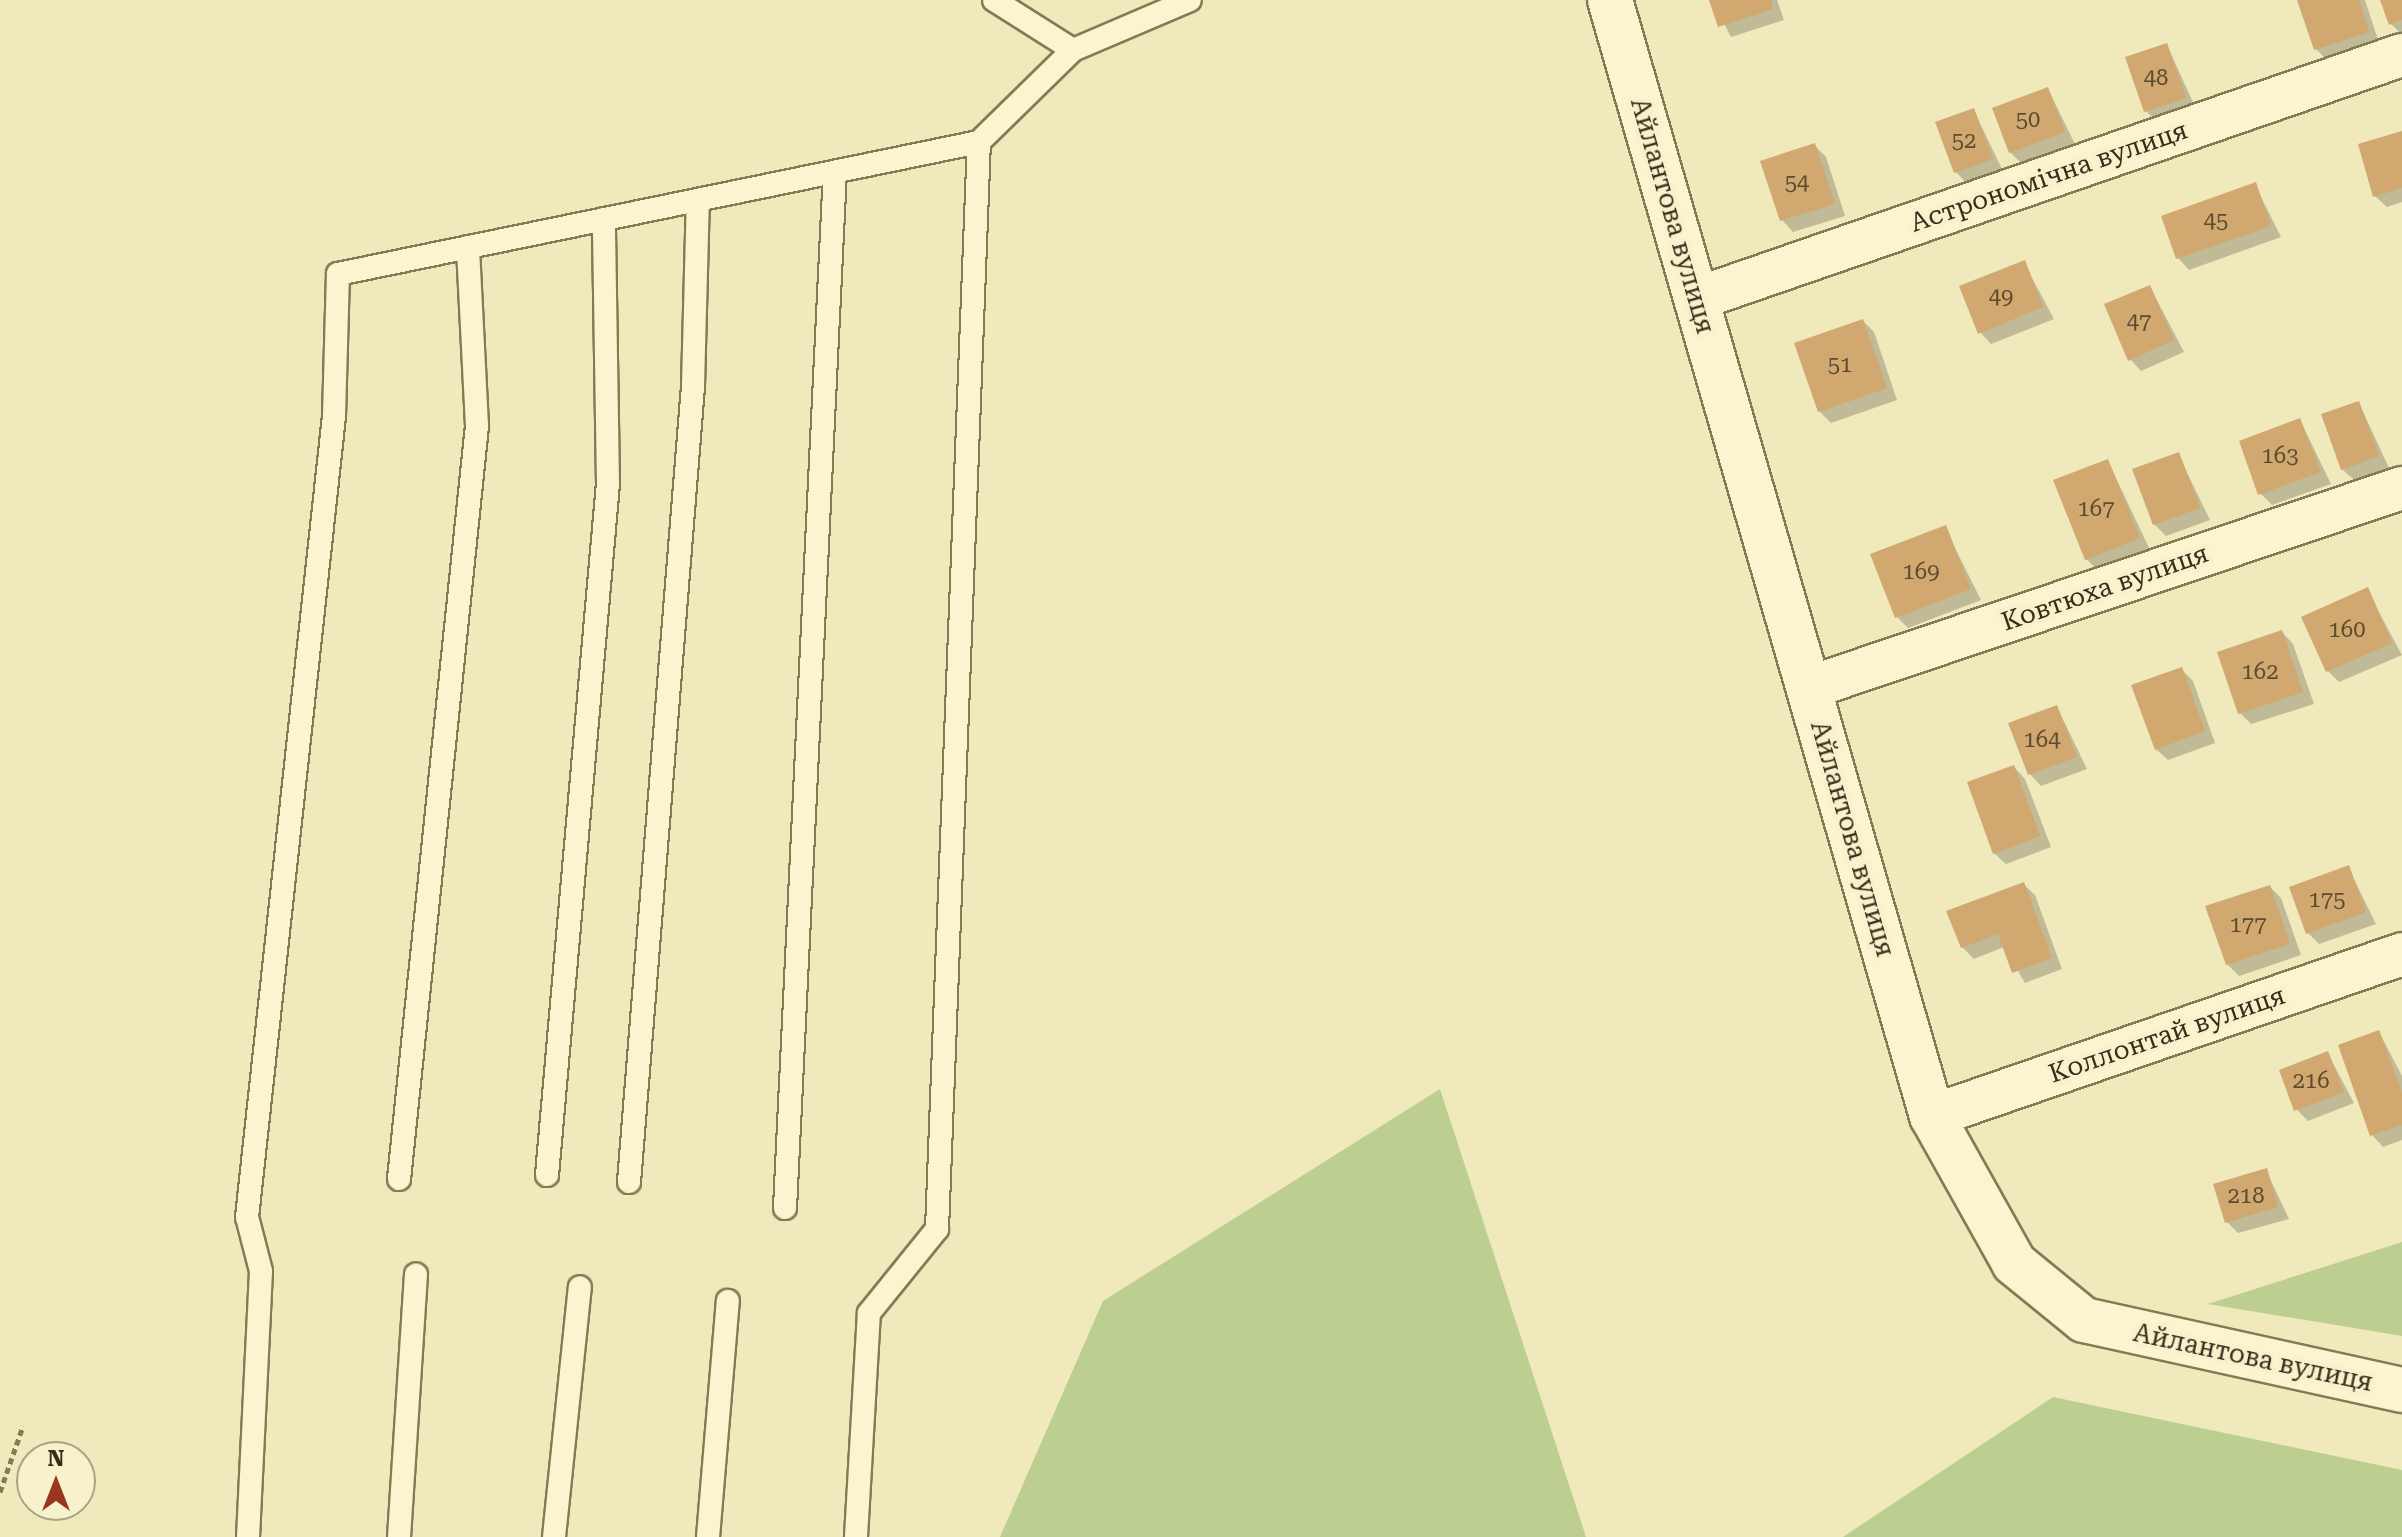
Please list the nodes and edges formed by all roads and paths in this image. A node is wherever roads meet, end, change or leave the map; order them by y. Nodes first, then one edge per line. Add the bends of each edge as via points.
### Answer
1 (994, 0) edge
2 (1190, 0) edge
3 (1610, 0) edge
4 (1073, 50) junction
5 (2402, 55) edge
6 (979, 142) junction
7 (835, 172) junction
8 (698, 200) junction
9 (604, 219) junction
10 (468, 247) junction
11 (1696, 299) junction
12 (2402, 488) edge
13 (1808, 688) junction
14 (2402, 954) edge
15 (1932, 1116) junction
16 (547, 1175) dead end
17 (399, 1179) dead end
18 (629, 1182) dead end
19 (785, 1208) dead end
20 (416, 1275) dead end
21 (580, 1287) dead end
22 (728, 1301) dead end
23 (2402, 1390) edge
24 (23, 1426) dead end
25 (0, 1492) edge
26 (248, 1537) edge
27 (399, 1537) edge
28 (554, 1537) edge
29 (708, 1537) edge
30 (856, 1537) edge

1 - 4 lane
2 - 4 lane
3 - 11 street, Айлантова вулиця
4 - 6 lane
5 - 11 street, Астрономічна вулиця
6 - 7 lane
6 - 30 lane via 937,1229 869,1313
7 - 8 lane
7 - 19 lane
8 - 9 lane
8 - 18 lane via 693,386
9 - 10 lane
9 - 16 lane via 608,484
10 - 17 lane via 477,426
10 - 26 lane via 338,274 334,416 247,1217 261,1271
11 - 13 street, Айлантова вулиця
12 - 13 street, Ковтюха вулиця
13 - 15 street, Айлантова вулиця
14 - 15 street, Коллонтай вулиця
15 - 23 street, Айлантова вулиця via 2014,1263 2084,1320
20 - 27 lane
21 - 28 lane
22 - 29 lane
24 - 25 path

